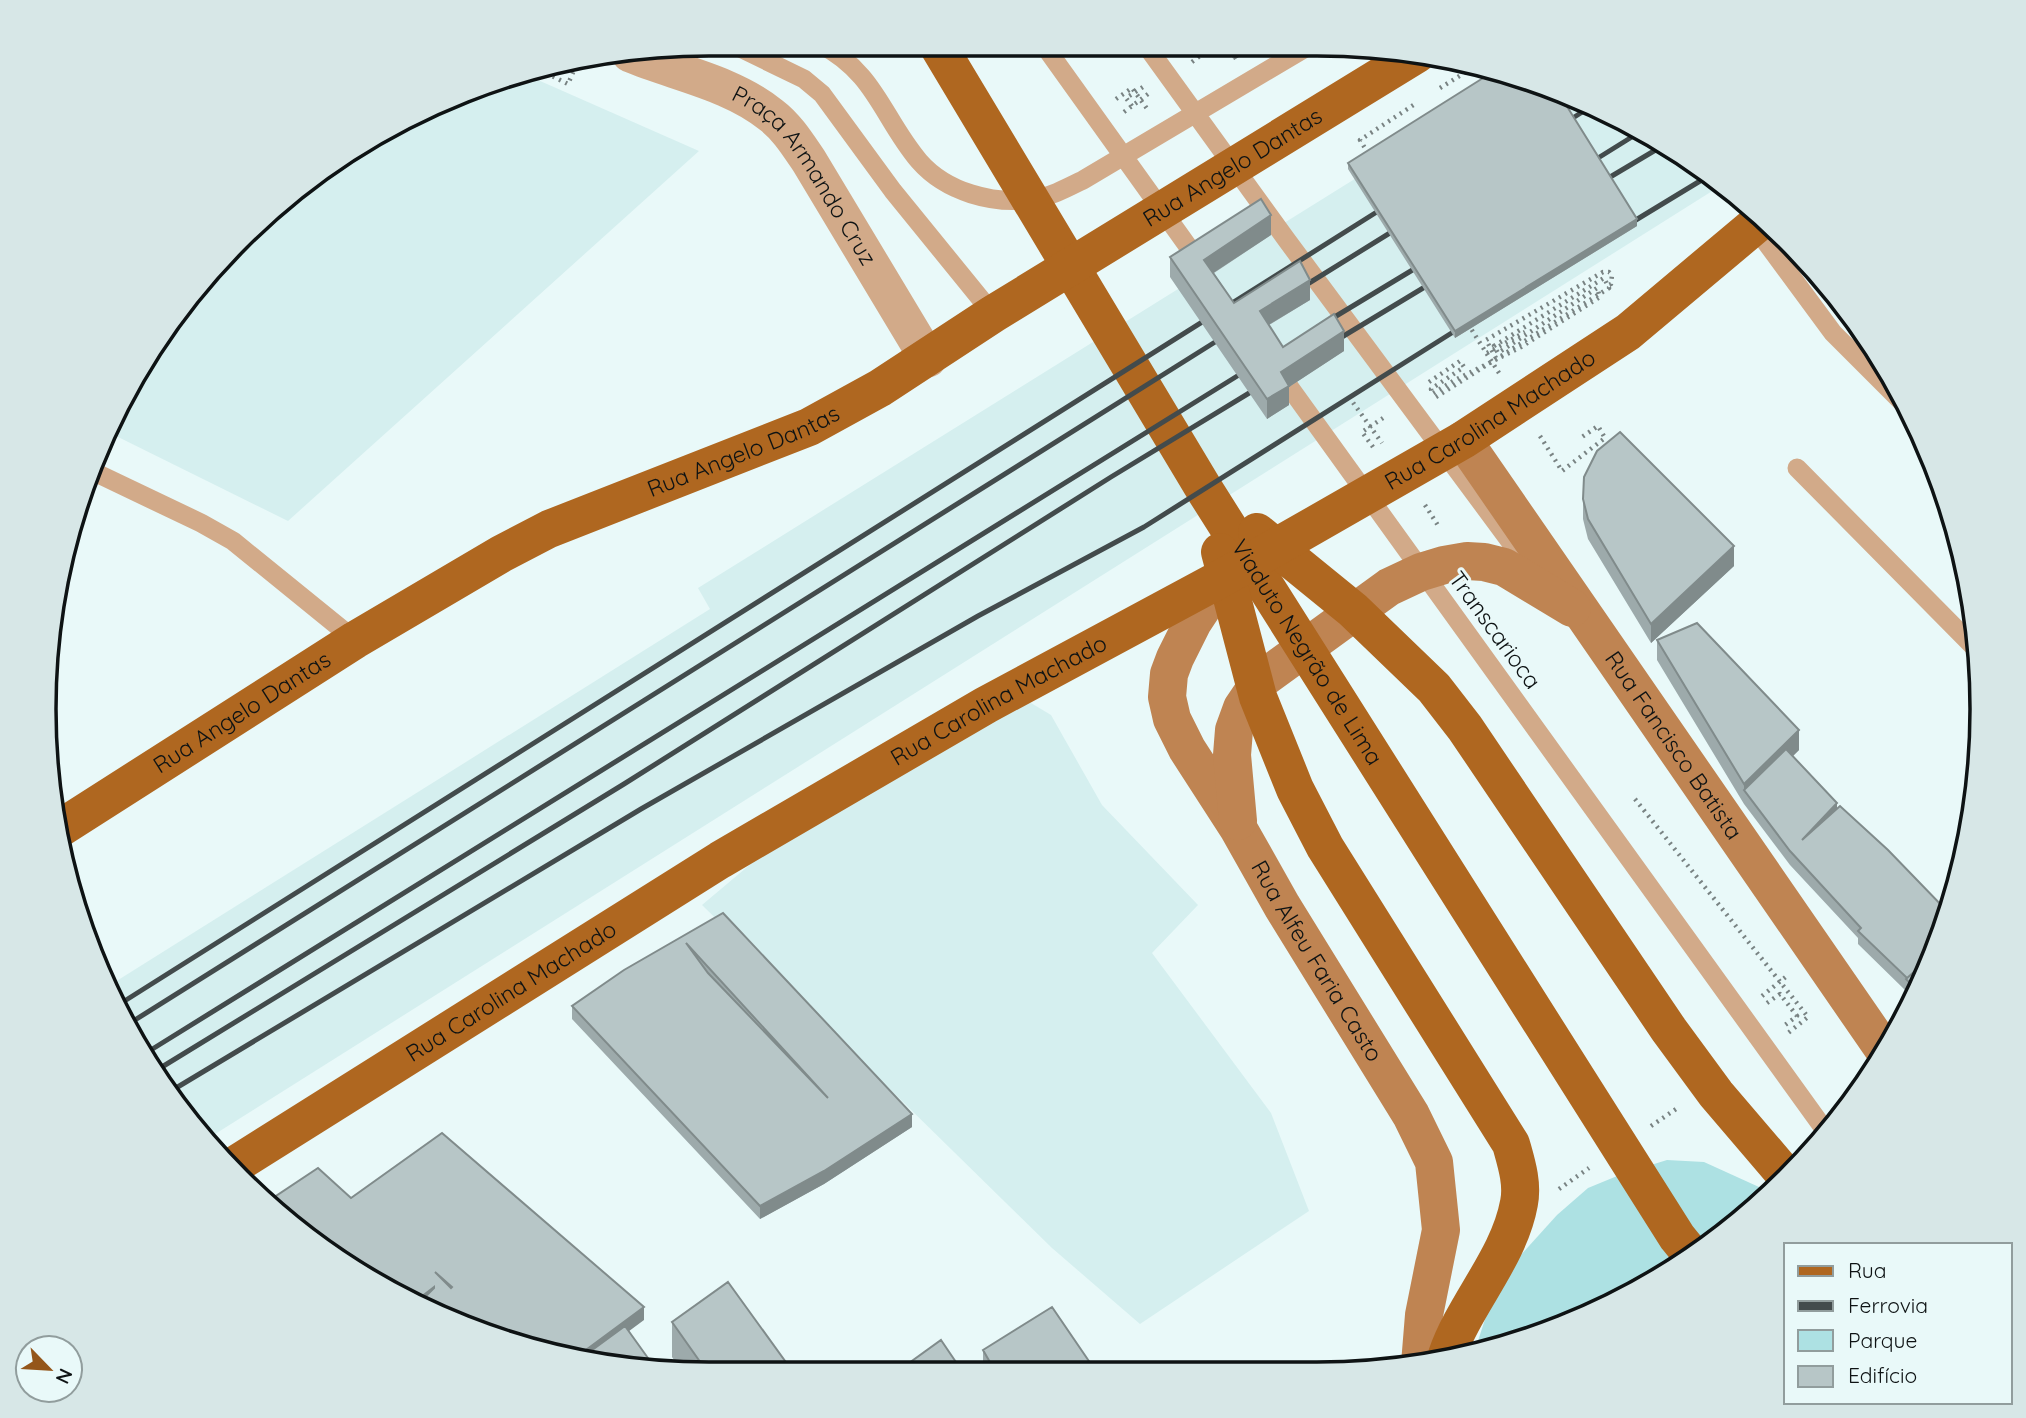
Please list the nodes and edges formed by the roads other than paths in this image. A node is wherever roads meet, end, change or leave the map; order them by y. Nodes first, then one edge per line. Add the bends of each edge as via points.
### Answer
1 (757, 56) edge
2 (840, 56) edge
3 (944, 56) edge
4 (1052, 56) edge
5 (1154, 56) edge
6 (1292, 56) edge
7 (645, 60) edge
8 (1404, 62) edge
9 (1756, 225) edge
10 (1762, 231) edge
11 (1210, 277) edge
12 (993, 314) junction
13 (1265, 353) edge
14 (928, 359) junction
15 (1883, 383) edge
16 (1462, 440) junction
17 (1797, 468) dead end
18 (100, 475) edge
19 (1204, 489) junction
20 (1222, 578) junction
21 (1580, 612) junction
22 (1966, 638) edge
23 (355, 640) junction
24 (67, 824) edge
25 (1238, 828) junction
26 (1879, 1042) edge
27 (1870, 1057) edge
28 (1821, 1124) edge
29 (239, 1162) edge
30 (1780, 1170) edge
31 (1686, 1248) edge
32 (1451, 1348) edge
33 (1421, 1353) edge

1 - 12 lane via 804,79 822,94 917,222
2 - 6 lane via 873,89 928,170 970,193 1018,201 1049,195 1083,180
3 - 19 main road, Viaduto Negrão de Lima
4 - 11 lane
5 - 27 lane via 1539,581 1844,1009
7 - 14 street, Praça Armando Cruz via 717,86 772,115 792,136
8 - 12 main road, Rua Angelo Dantas
9 - 16 main road, Rua Carolina Machado via 1628,331
10 - 15 lane via 1833,333
12 - 14 main road, Rua Angelo Dantas
13 - 28 lane, Transcarioca
14 - 23 main road, Rua Angelo Dantas via 809,427 549,529
16 - 20 main road, Rua Carolina Machado
16 - 21 main road, Rua Fancisco Batista
17 - 22 lane
18 - 23 lane via 233,541
19 - 30 main road via 1353,610 1434,688 1669,1030
19 - 31 main road, Viaduto Negrão de Lima
19 - 32 main road via 1258,697 1295,789 1325,847 1511,1144 1520,1202 1507,1239
20 - 25 main road, Rua Alfeu Faria Casto via 1175,658 1167,697 1187,748
20 - 29 main road, Rua Carolina Machado via 1009,692 720,860
21 - 25 main road via 1493,563 1444,565 1389,587 1261,680 1242,708 1232,755
21 - 26 main road, Rua Fancisco Batista
23 - 24 main road, Rua Angelo Dantas
25 - 33 main road, Rua Alfeu Faria Casto via 1411,1115 1434,1163 1441,1230

